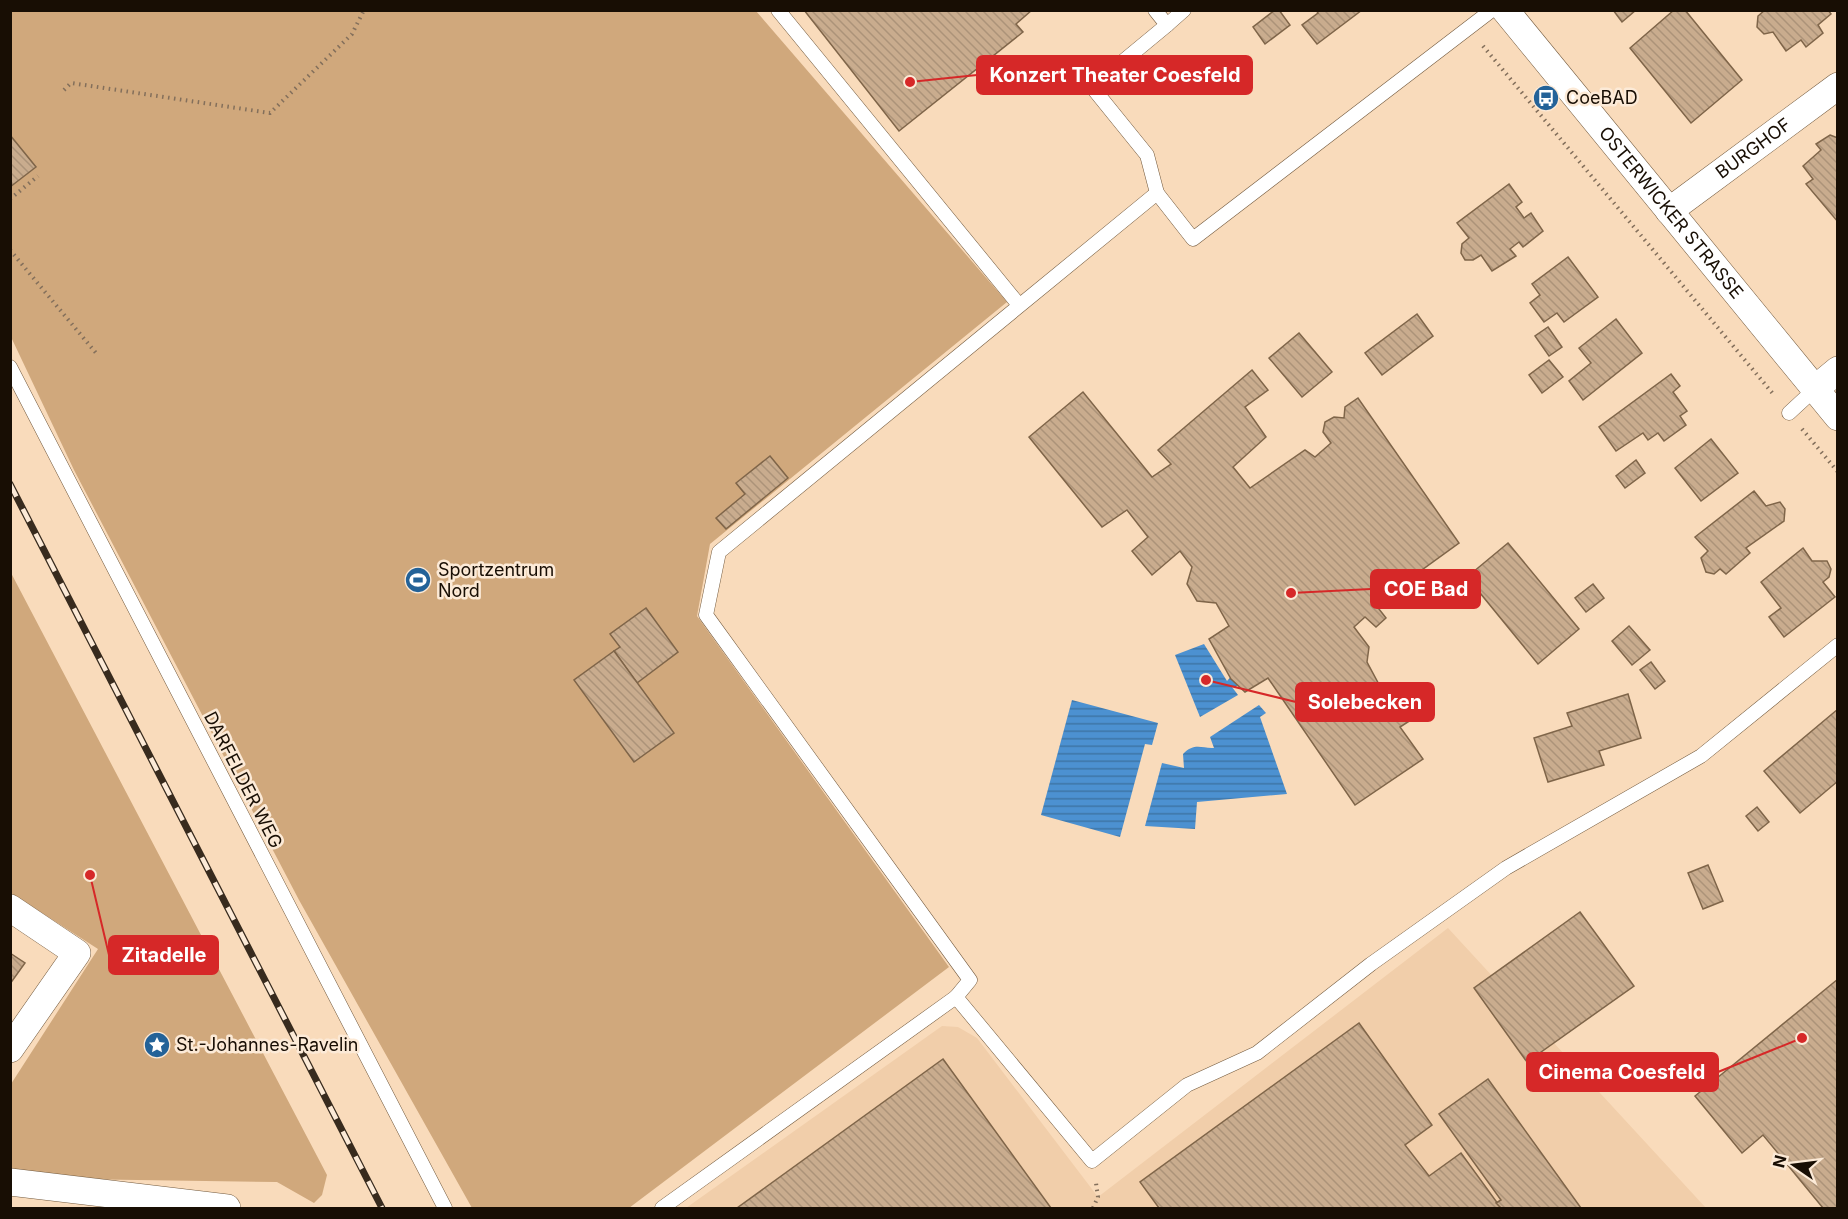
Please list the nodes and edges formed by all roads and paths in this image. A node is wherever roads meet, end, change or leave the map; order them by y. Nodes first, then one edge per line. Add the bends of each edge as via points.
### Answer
1 (364, 10) edge
2 (778, 10) edge
3 (1155, 10) edge
4 (1184, 10) edge
5 (1492, 10) edge
6 (1505, 10) edge
7 (1167, 25) junction
8 (1469, 29) junction
9 (1838, 86) edge
10 (64, 90) dead end
11 (38, 177) dead end
12 (1156, 193) junction
13 (10, 200) edge
14 (1669, 211) junction
15 (10, 250) edge
16 (1019, 305) junction
17 (96, 353) dead end
18 (10, 367) edge
19 (1838, 370) edge
20 (1815, 389) junction
21 (1788, 412) junction
22 (1838, 417) edge
23 (1838, 472) edge
24 (1838, 645) edge
25 (10, 908) edge
26 (956, 997) junction
27 (10, 1049) edge
28 (10, 1182) edge
29 (83, 1200) edge
30 (227, 1209) edge
31 (445, 1209) edge
32 (662, 1209) edge

1 - 10 path via 352,34 270,112 71,83
2 - 16 lane
3 - 7 lane
4 - 7 lane
5 - 8 lane
6 - 14 street, OSTERWICKER STRASSE
7 - 12 lane via 1092,87 1147,155
8 - 12 lane via 1193,239
8 - 21 path
9 - 14 street, BURGHOF
11 - 13 path
12 - 16 lane
14 - 20 street, OSTERWICKER STRASSE
15 - 17 path
16 - 26 lane via 719,552 706,615 970,980
18 - 31 lane, DARFELDER WEG
19 - 20 street
20 - 21 lane
20 - 22 street, OSTERWICKER STRASSE
21 - 23 path
24 - 26 lane via 1701,756 1506,868 1371,964 1257,1053 1187,1085 1092,1161
25 - 27 street via 77,953
26 - 32 lane
28 - 29 street
29 - 30 street

